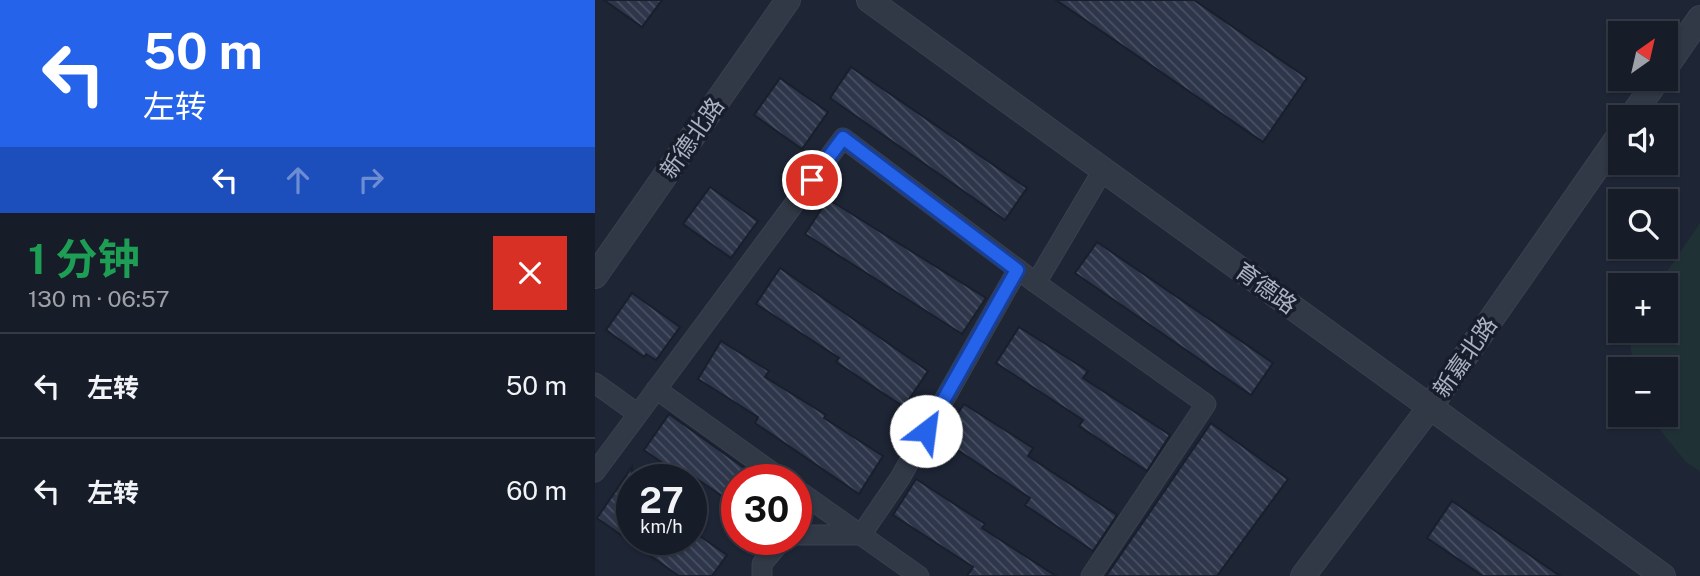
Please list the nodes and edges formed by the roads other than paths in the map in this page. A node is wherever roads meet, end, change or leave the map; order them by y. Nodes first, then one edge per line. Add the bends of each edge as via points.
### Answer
1 (789, 0) edge
2 (869, 0) edge
3 (1700, 18) edge
4 (1678, 50) edge
5 (1608, 152) edge
6 (1103, 170) junction
7 (1017, 270) junction
8 (595, 276) edge
9 (1036, 284) junction
10 (595, 383) edge
11 (656, 389) junction
12 (1430, 407) junction
13 (638, 414) junction
14 (761, 464) edge
15 (595, 472) edge
16 (812, 500) edge
17 (812, 535) edge
18 (861, 535) junction
19 (770, 555) edge
20 (762, 576) edge
21 (919, 576) edge
22 (1091, 576) edge
23 (1303, 576) edge
24 (1663, 576) edge

1 - 8 street, 新德北路
2 - 6 street, 育德路
3 - 4 street
5 - 12 street, 新嘉北路
6 - 9 street
6 - 12 street, 育德路
7 - 9 street
7 - 11 street via 843,138
7 - 18 street via 899,478
9 - 22 street via 1206,404
10 - 13 street
11 - 13 street
11 - 14 street
12 - 23 street, 新嘉北路
12 - 24 street, 育德路
13 - 15 street
16 - 18 street
17 - 18 street
18 - 21 street
19 - 20 street via 762,564

